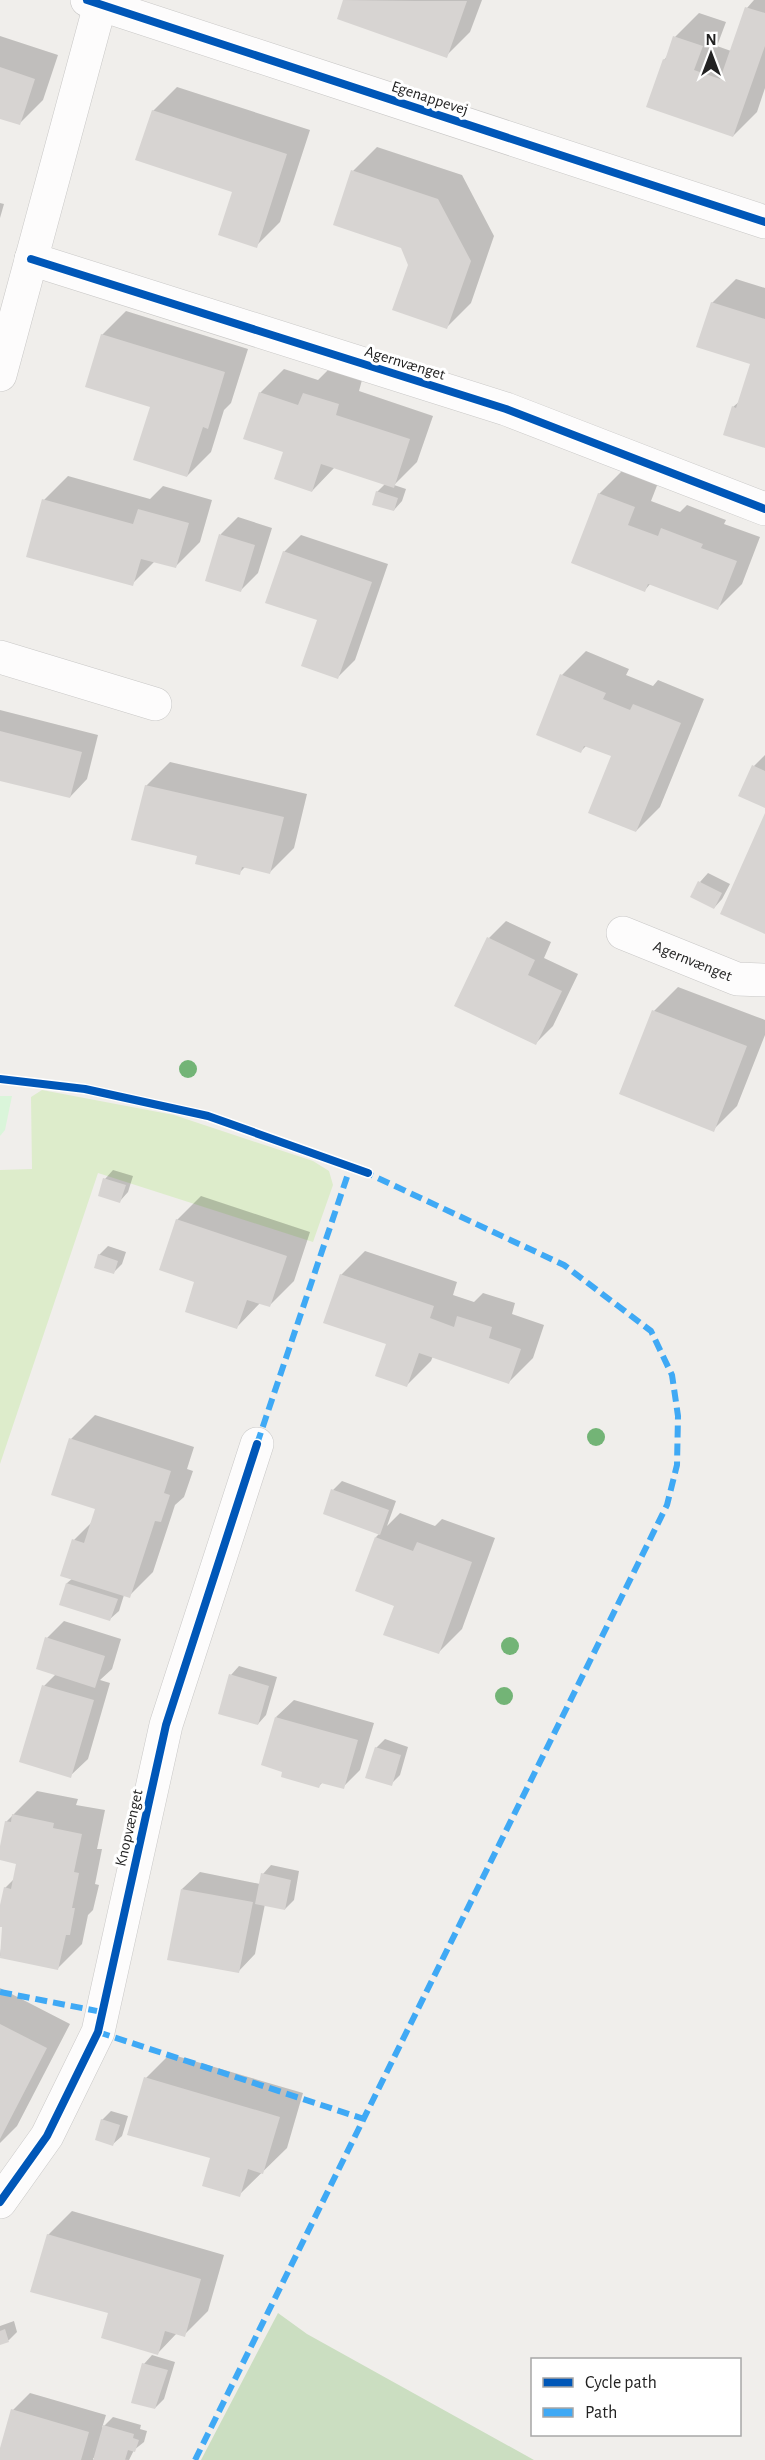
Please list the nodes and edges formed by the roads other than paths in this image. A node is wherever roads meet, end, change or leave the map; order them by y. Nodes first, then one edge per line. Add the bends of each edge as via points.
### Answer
1 (94, 2) edge
2 (765, 222) edge
3 (31, 259) junction
4 (0, 375) edge
5 (765, 509) edge
6 (0, 657) edge
7 (155, 704) dead end
8 (622, 933) dead end
9 (765, 980) edge
10 (257, 1444) dead end
11 (0, 2202) edge

1 - 2 street, Egenappevej
1 - 3 street
3 - 4 street
3 - 5 street, Agernvænget via 506,409
6 - 7 street
8 - 9 street, Agernvænget via 737,979
10 - 11 street, Knopvænget via 166,1725 98,2032 47,2136

